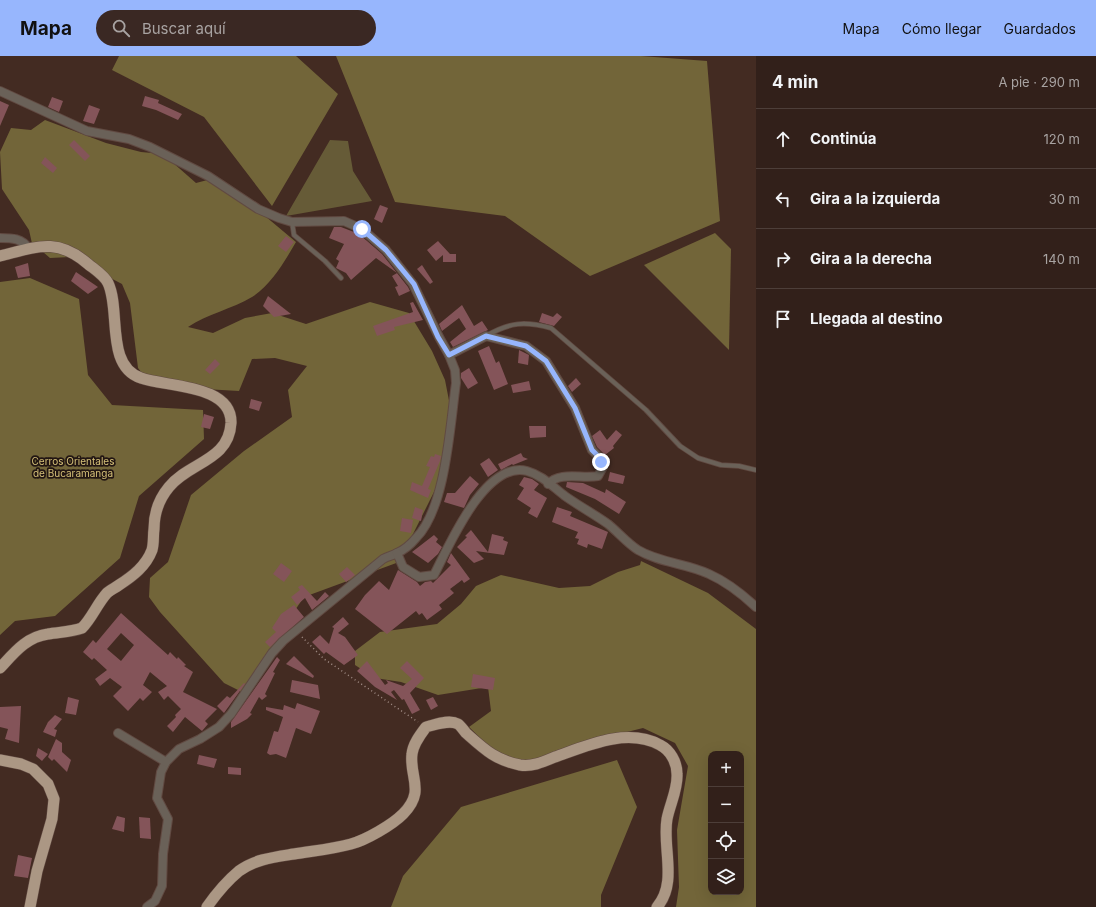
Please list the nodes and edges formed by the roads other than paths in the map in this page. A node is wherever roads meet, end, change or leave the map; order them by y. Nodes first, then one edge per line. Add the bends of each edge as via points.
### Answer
1 (0, 91) edge
2 (292, 222) junction
3 (0, 238) edge
4 (29, 249) junction
5 (0, 256) edge
6 (342, 278) dead end
7 (486, 336) junction
8 (449, 355) junction
9 (756, 470) edge
10 (548, 484) junction
11 (397, 553) junction
12 (756, 607) edge
13 (0, 668) edge
14 (118, 733) dead end
15 (0, 760) edge
16 (166, 762) junction
17 (30, 907) edge
18 (147, 907) edge
19 (207, 907) edge
20 (657, 907) edge

1 - 2 street via 87,131 129,139 150,147 208,176 258,209
2 - 6 lane via 294,235
2 - 8 street via 344,222 362,229 386,250 414,284
3 - 4 street via 19,240
4 - 5 highway
4 - 13 highway via 40,246 59,247 83,260 107,280 111,290 118,348 124,366 130,372 150,381 205,392 223,402 229,410 231,421 225,445 213,456 175,479 162,497 154,516 152,550 140,568 107,593 82,628 45,634 28,641
7 - 8 street
7 - 9 lane via 501,327 518,323 551,328 646,410 680,446 698,458 721,465
7 - 10 street via 526,346 546,361 575,408 592,450 600,458 603,467 598,476 558,477
8 - 11 street via 455,370 456,384 443,476 434,511 426,527
10 - 11 street via 541,477 526,471 518,470 499,476 483,491 467,515 434,575 419,578 403,567
10 - 12 street via 609,525 636,549 654,558 709,573 738,590
11 - 16 street via 383,559 283,641 219,727 180,748
14 - 16 street
15 - 17 highway via 33,769 48,784 54,799 52,819
16 - 18 street via 161,772 157,798 168,819 162,886 155,902
19 - 20 highway via 228,881 240,870 256,862 272,856 350,844 396,820 405,812 415,793 412,755 414,746 426,727 451,722 459,724 488,753 520,765 543,762 597,743 627,737 653,741 666,748 672,755 677,774 666,824 668,875 663,897

